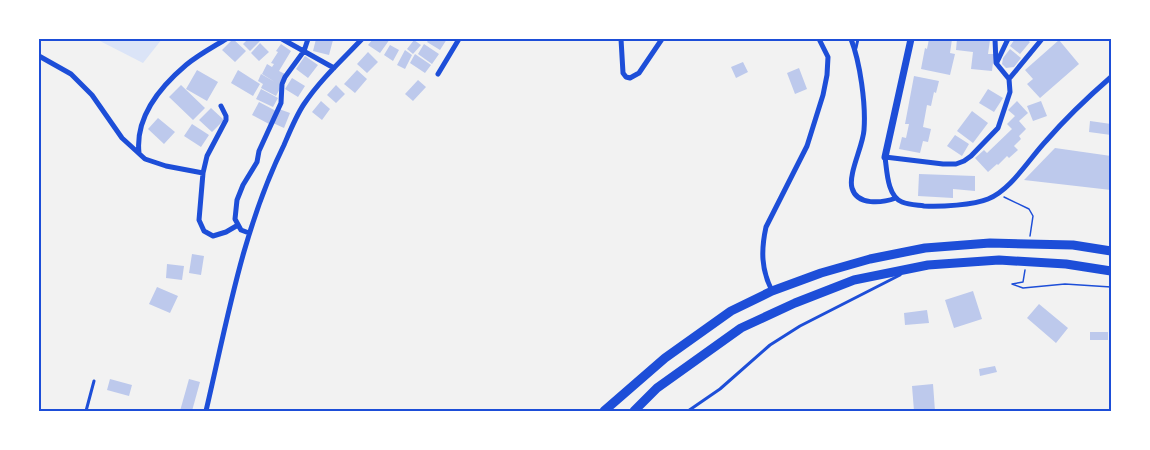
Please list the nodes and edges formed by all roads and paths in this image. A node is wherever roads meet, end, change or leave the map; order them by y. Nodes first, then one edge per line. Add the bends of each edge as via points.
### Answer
1 (226, 39) edge
2 (282, 39) edge
3 (308, 39) edge
4 (362, 39) edge
5 (459, 39) edge
6 (621, 39) edge
7 (662, 39) edge
8 (819, 39) edge
9 (851, 39) edge
10 (858, 39) edge
11 (911, 39) edge
12 (995, 39) edge
13 (1008, 39) edge
14 (1042, 39) edge
15 (855, 50) junction
16 (304, 51) junction
17 (39, 56) edge
18 (996, 63) junction
19 (334, 68) junction
20 (438, 74) dead end
21 (1111, 77) edge
22 (1009, 79) junction
23 (221, 106) dead end
24 (139, 153) junction
25 (885, 157) junction
26 (203, 173) junction
27 (997, 194) junction
28 (896, 198) junction
29 (1033, 216) dead end
30 (238, 225) junction
31 (249, 233) junction
32 (1111, 251) edge
33 (914, 268) junction
34 (1111, 271) edge
35 (1023, 282) dead end
36 (1111, 287) edge
37 (771, 291) junction
38 (94, 381) dead end
39 (86, 411) edge
40 (206, 411) edge
41 (604, 411) edge
42 (634, 411) edge
43 (688, 411) edge

1 - 24 street via 187,64 148,107 142,121
2 - 16 street
3 - 16 street
4 - 19 street
5 - 20 street
6 - 7 street via 623,73 630,78 639,73
8 - 37 street via 828,57 824,95 807,146 763,240 764,272
9 - 15 street
10 - 15 lane
11 - 25 street
12 - 18 street
13 - 18 street
14 - 22 street
15 - 28 street via 864,130 851,177 852,187 861,200
16 - 19 street
16 - 30 street via 285,77 281,103 237,200
17 - 24 street via 71,74 92,95 122,138
18 - 22 street
19 - 31 street via 300,113 270,173
21 - 27 street
22 - 25 street via 1010,92 998,128 964,161 943,164
23 - 26 street via 226,120 207,156
24 - 26 street via 166,166
25 - 28 street
26 - 30 street via 199,220 204,231 213,236
27 - 28 street via 976,202 932,207
27 - 29 path via 1029,209
30 - 31 street
31 - 40 street
32 - 37 highway via 1073,245 925,248 860,261
33 - 34 highway via 999,260
33 - 42 highway via 854,280 741,328 657,388
33 - 43 lane via 790,332
35 - 36 path via 1012,284 1023,288 1065,284
37 - 41 highway via 731,311 675,351
38 - 39 lane

